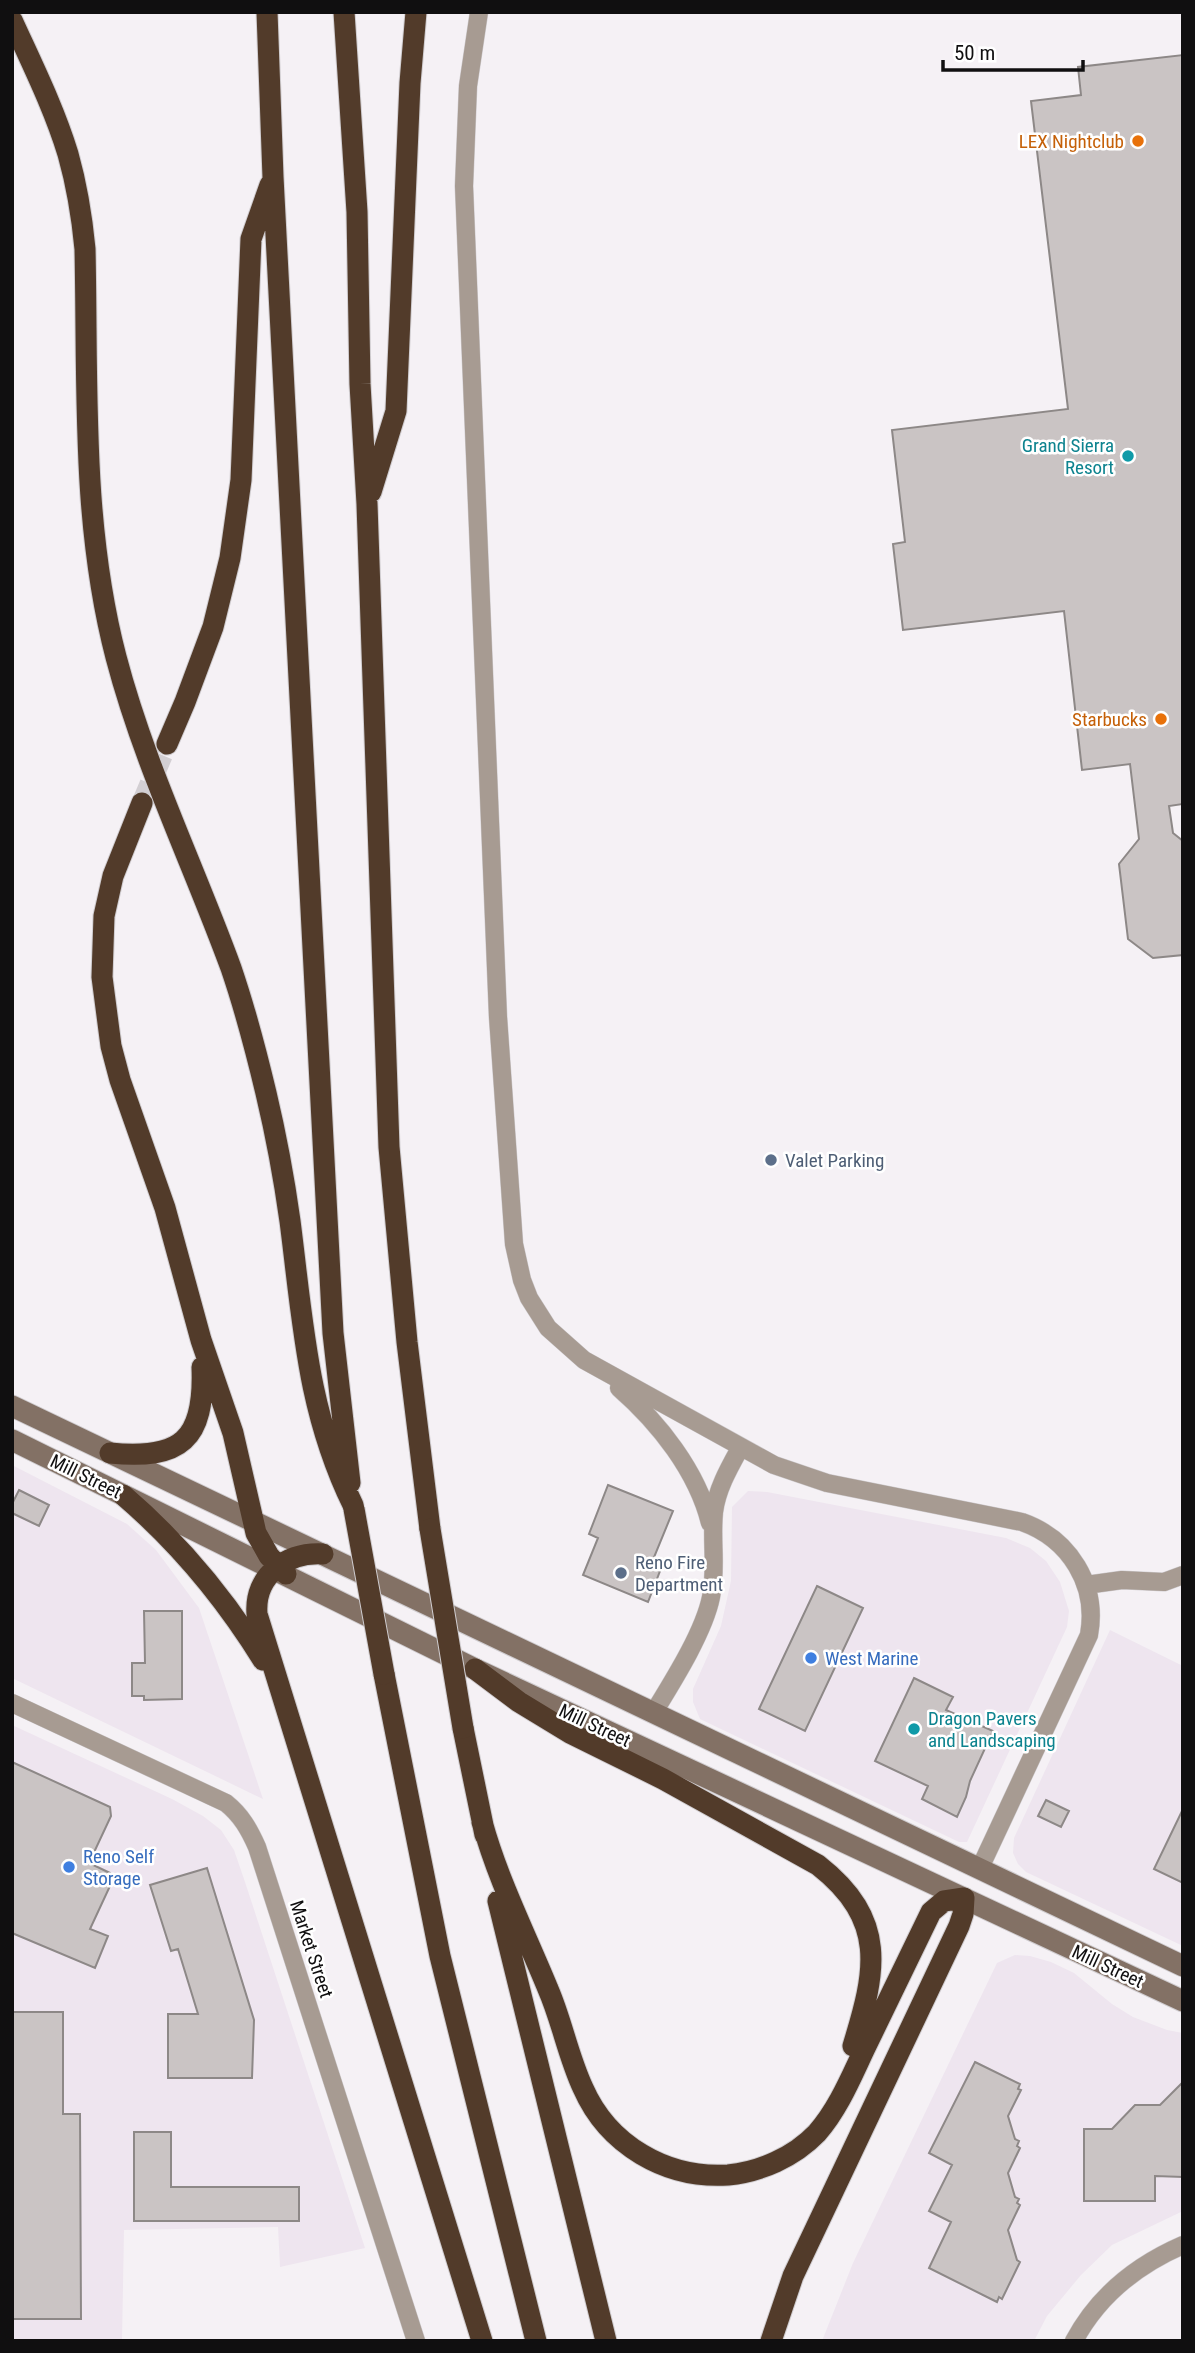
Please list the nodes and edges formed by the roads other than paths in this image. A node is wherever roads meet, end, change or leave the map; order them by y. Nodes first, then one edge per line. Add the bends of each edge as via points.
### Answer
1 (267, 12) edge
2 (344, 12) edge
3 (416, 12) edge
4 (479, 12) edge
5 (12, 20) edge
6 (273, 177) junction
7 (367, 505) junction
8 (167, 744) tunnel mouth
9 (142, 803) tunnel mouth
10 (201, 1340) junction
11 (583, 1360) junction
12 (12, 1406) edge
13 (12, 1440) edge
14 (740, 1448) junction
15 (110, 1452) junction
16 (123, 1494) junction
17 (354, 1507) junction
18 (252, 1520) junction
19 (715, 1550) junction
20 (323, 1554) junction
21 (280, 1570) junction
22 (1183, 1575) edge
23 (1086, 1584) junction
24 (475, 1669) junction
25 (12, 1703) edge
26 (654, 1712) junction
27 (289, 1715) junction
28 (482, 1822) junction
29 (980, 1868) junction
30 (964, 1898) junction
31 (1183, 1966) edge
32 (1183, 2001) edge
33 (839, 2102) junction
34 (1183, 2245) edge
35 (416, 2341) edge
36 (482, 2341) edge
37 (536, 2341) edge
38 (606, 2341) edge
39 (771, 2341) edge
40 (1074, 2341) edge

1 - 6 highway
2 - 7 highway via 357,212
3 - 7 highway via 396,411
4 - 11 street via 467,98 464,186 495,957 512,1214 517,1261 529,1298 548,1328
5 - 17 highway via 57,122 82,215 88,476 108,620 137,726 246,1017 275,1137 314,1393 335,1467
6 - 8 highway via 251,239 241,481 230,558 213,627
6 - 17 highway via 333,1333
7 - 28 highway, bridge via 390,1159 430,1529
9 - 10 highway via 113,876 104,916 106,1012 120,1080 165,1208
10 - 15 highway via 202,1401 192,1431 161,1453
10 - 18 highway via 233,1433
11 - 14 street
11 - 19 street via 644,1412 681,1460 708,1514
12 - 15 main road, Mill Street
13 - 16 main road, Mill Street
14 - 19 street via 715,1503
14 - 23 street via 810,1478 1035,1527 1069,1553
15 - 18 main road, Mill Street
16 - 21 main road, Mill Street
16 - 27 highway via 175,1542 219,1594 264,1661
17 - 37 highway, bridge via 440,1956
18 - 20 main road, Mill Street
18 - 21 highway
19 - 26 street via 706,1616
20 - 21 highway via 299,1556
20 - 26 main road, Mill Street
21 - 24 main road, Mill Street
21 - 27 highway via 260,1590 257,1614
22 - 23 street via 1164,1582
23 - 29 street via 1091,1623 1085,1647
24 - 30 main road, Mill Street
24 - 33 highway via 542,1717 818,1865 843,1888 867,1930 872,1964 868,2000
25 - 35 street, Market Street via 226,1803 249,1829
26 - 29 main road, Mill Street
27 - 36 highway
28 - 33 highway via 500,1881 551,1994 583,2089 604,2123 632,2149 683,2172 749,2171 800,2147
28 - 38 highway
29 - 30 main road
29 - 31 main road, Mill Street
30 - 32 main road, Mill Street
30 - 33 highway via 944,1901 931,1912
30 - 39 highway via 959,1926 809,2241
34 - 40 street via 1120,2283 1098,2305

